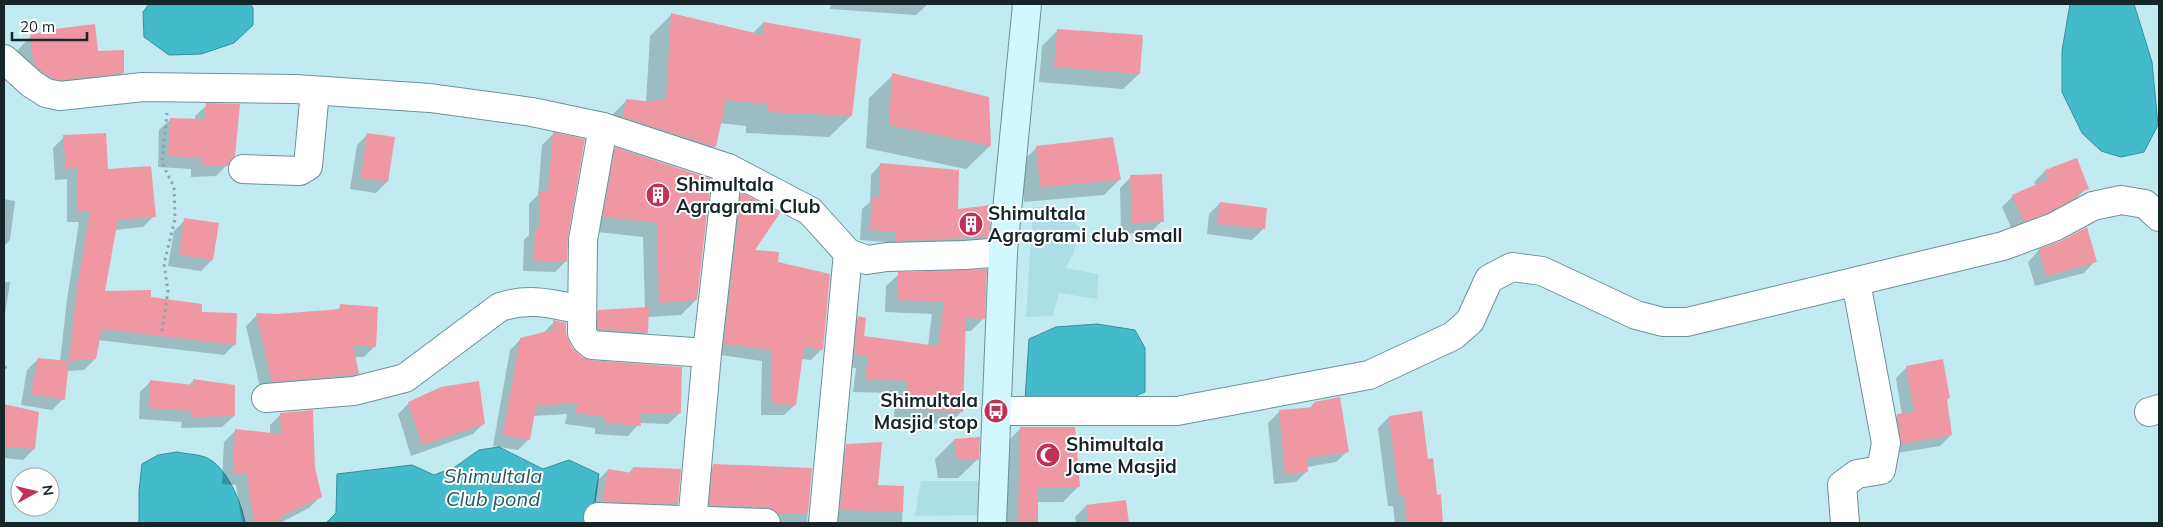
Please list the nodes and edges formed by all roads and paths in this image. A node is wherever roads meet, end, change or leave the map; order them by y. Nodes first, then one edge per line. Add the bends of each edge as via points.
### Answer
1 (1027, 4) edge
2 (4, 59) edge
3 (170, 87) junction
4 (315, 91) junction
5 (603, 127) junction
6 (728, 168) junction
7 (243, 169) dead end
8 (2159, 217) edge
9 (1003, 252) junction
10 (848, 253) junction
11 (1856, 282) junction
12 (582, 310) junction
13 (162, 331) dead end
14 (707, 353) junction
15 (4, 367) edge
16 (9, 368) dead end
17 (266, 398) dead end
18 (996, 411) junction
19 (598, 517) dead end
20 (692, 522) edge
21 (766, 523) edge
22 (824, 523) edge
23 (992, 523) edge
24 (1845, 523) edge

1 - 9 main road
2 - 3 street via 32,84 46,93 60,96
3 - 4 street
3 - 13 path via 162,163 174,187 175,219 164,264 168,292
4 - 5 street via 430,98 532,112
4 - 7 street via 308,166 300,171
5 - 6 street
5 - 12 street via 583,240
6 - 10 street via 810,211
6 - 14 street
8 - 11 street via 2145,204 2121,200 2093,206 2054,227 2003,246
9 - 10 street via 868,260
9 - 18 main road
10 - 22 street
11 - 18 street via 1687,322 1663,322 1636,315 1542,271 1512,267 1489,279 1470,321 1453,336 1368,376 1177,411
11 - 24 street via 1886,444 1881,470 1857,474 1842,485
12 - 14 street via 582,333 592,345
12 - 17 street via 531,301 516,302 500,307 405,378 354,391
14 - 20 street
15 - 16 path
18 - 23 main road
19 - 20 street
20 - 21 street

